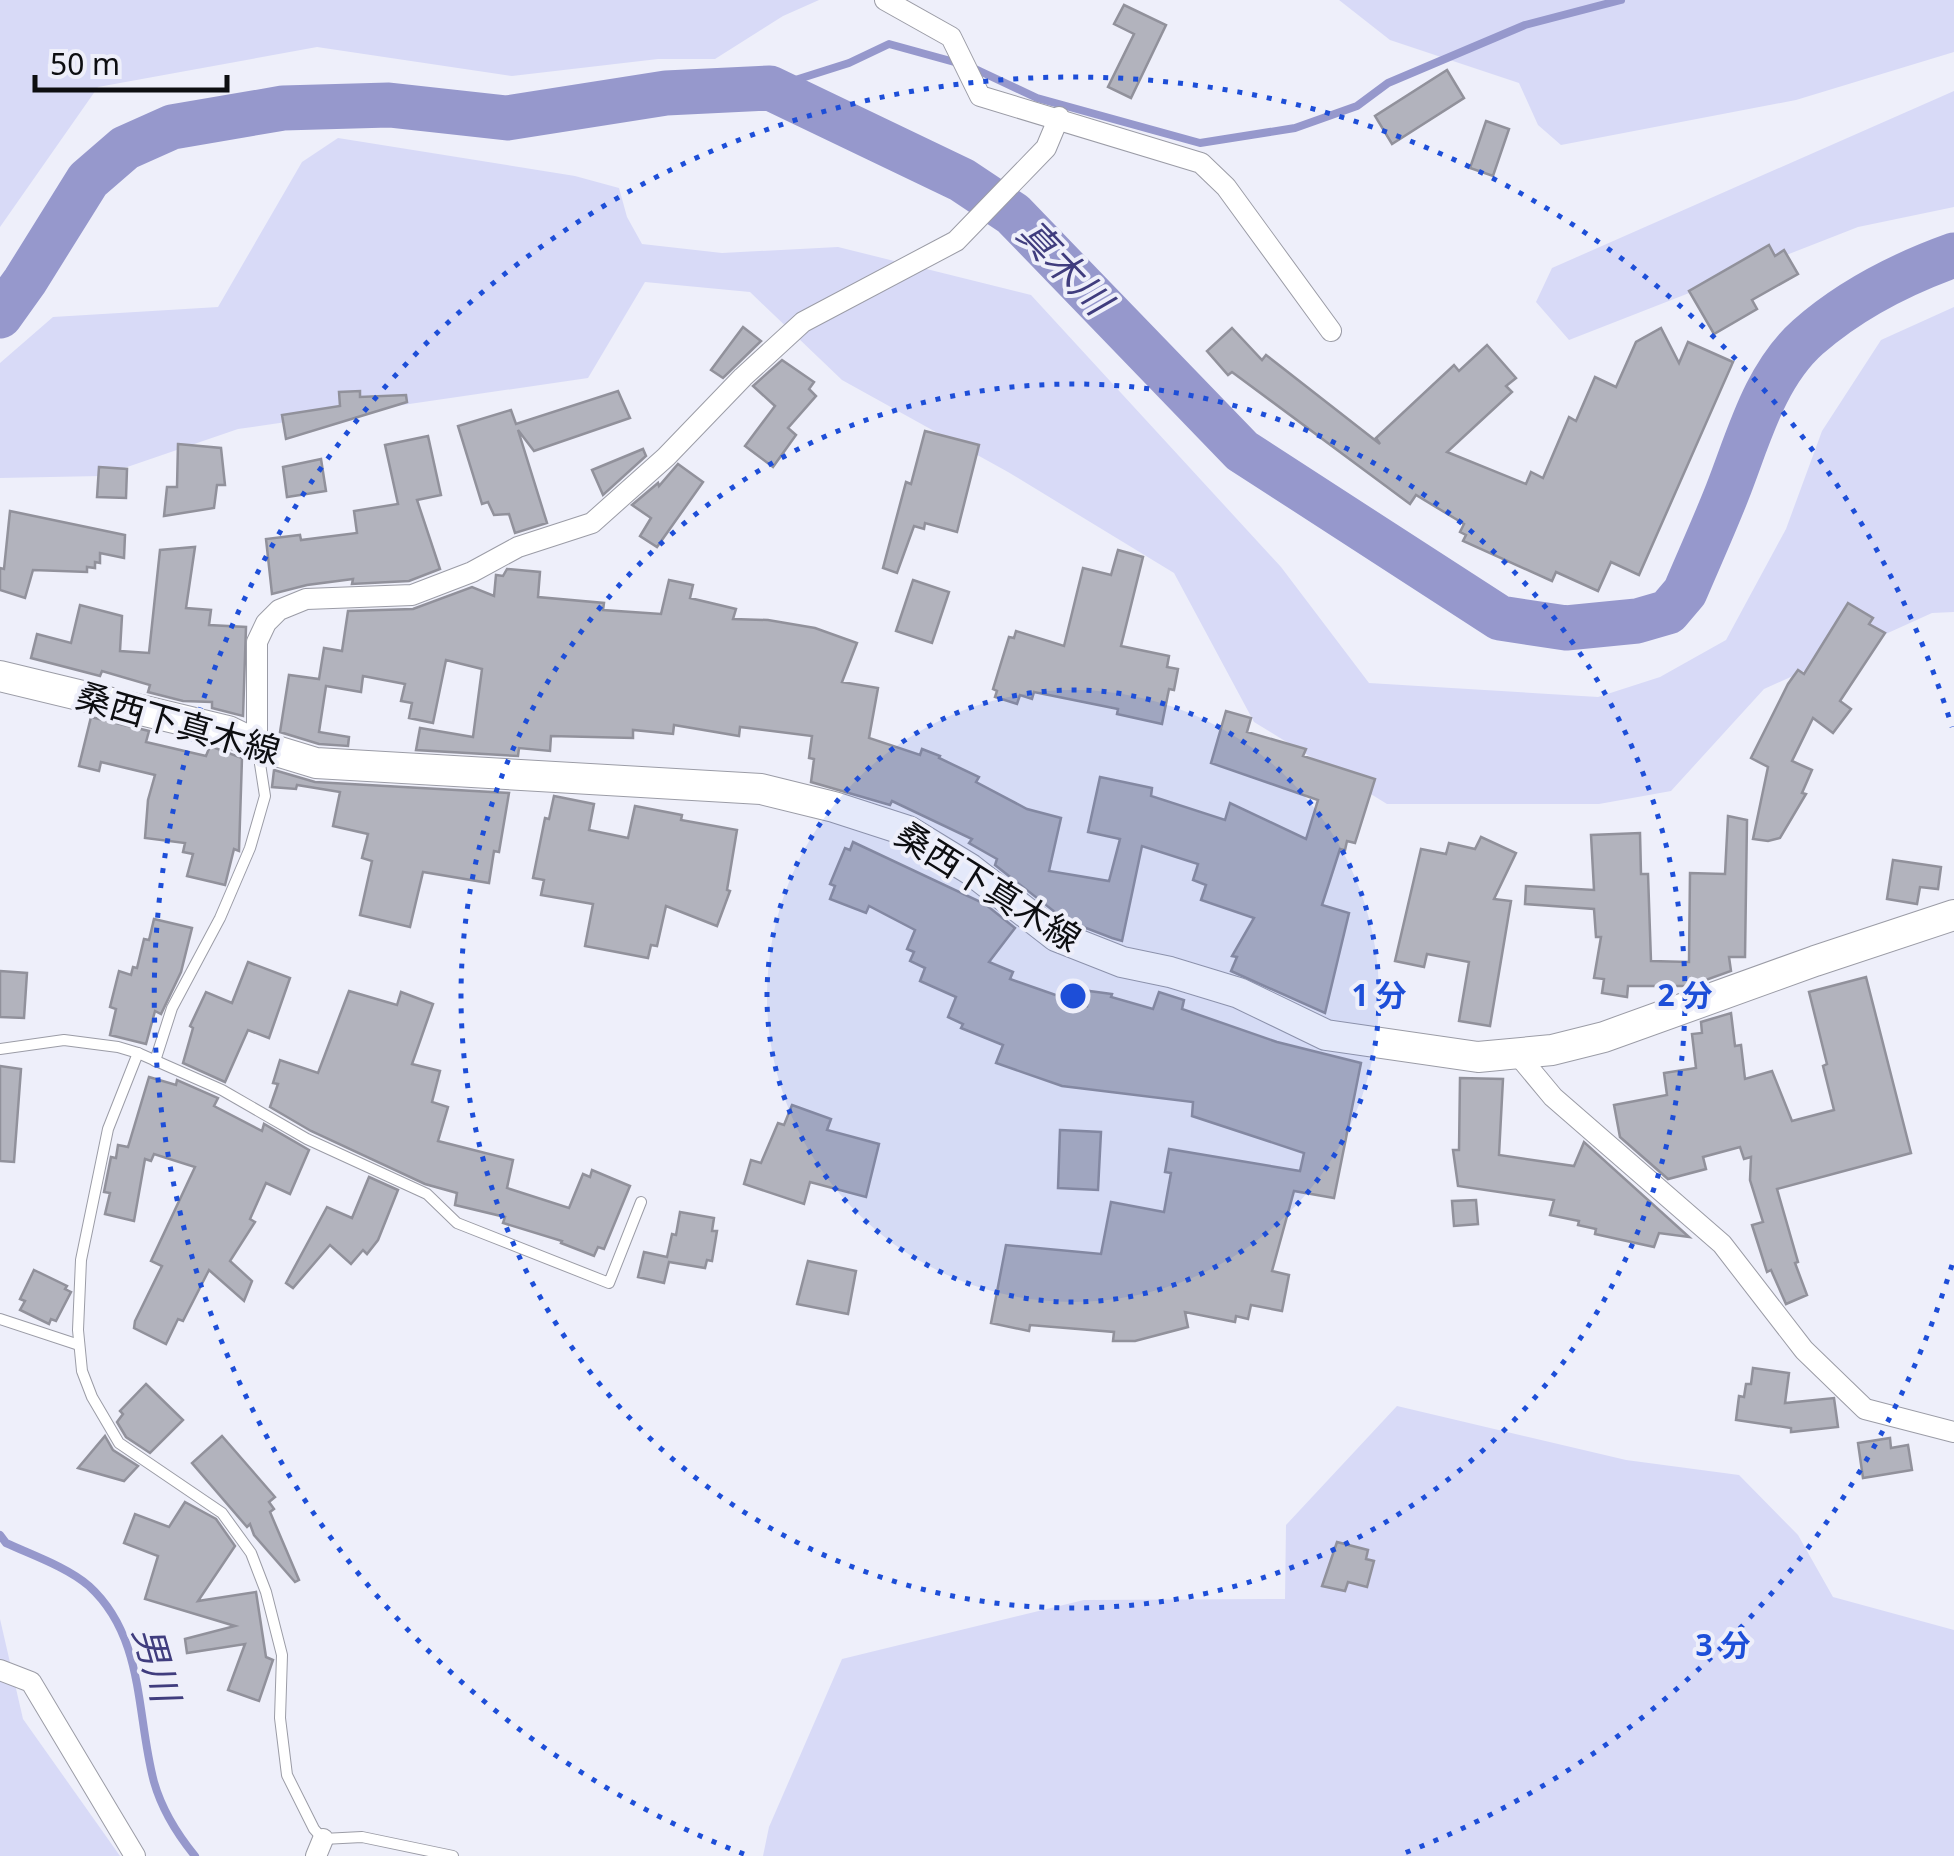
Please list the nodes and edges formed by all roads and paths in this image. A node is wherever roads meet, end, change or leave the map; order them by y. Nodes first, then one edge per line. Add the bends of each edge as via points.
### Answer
1 (885, 0) edge
2 (1059, 117) junction
3 (1331, 331) dead end
4 (0, 676) edge
5 (258, 745) junction
6 (1954, 915) edge
7 (0, 1049) edge
8 (138, 1053) junction
9 (1518, 1055) junction
10 (155, 1060) junction
11 (640, 1202) dead end
12 (0, 1320) edge
13 (79, 1345) junction
14 (1954, 1432) edge
15 (0, 1670) edge
16 (319, 1847) edge
17 (135, 1856) edge
18 (453, 1856) edge

1 - 2 street via 951,37 980,96
2 - 3 street via 1201,163 1226,186
2 - 5 street via 1046,148 956,241 803,322 592,523 518,547 412,596 306,599 279,610 257,642
4 - 5 main road, 桑西下真木線 via 228,730
5 - 9 main road, 桑西下真木線 via 316,763 761,790 834,807 908,831 1056,936 1122,962 1239,993 1326,1035 1478,1057
5 - 10 lane via 265,796 250,848 172,1008
6 - 9 main road, 桑西下真木線 via 1604,1038
7 - 8 lane via 64,1040
8 - 10 lane
8 - 13 lane via 108,1129 93,1196 81,1260
9 - 14 street via 1553,1097 1722,1244 1804,1350 1865,1409
10 - 11 lane via 427,1194 458,1222 610,1283
12 - 13 lane
13 - 16 lane via 92,1397 119,1443 222,1513 251,1553 282,1655 287,1775
15 - 17 street via 31,1682
16 - 18 lane via 362,1837

